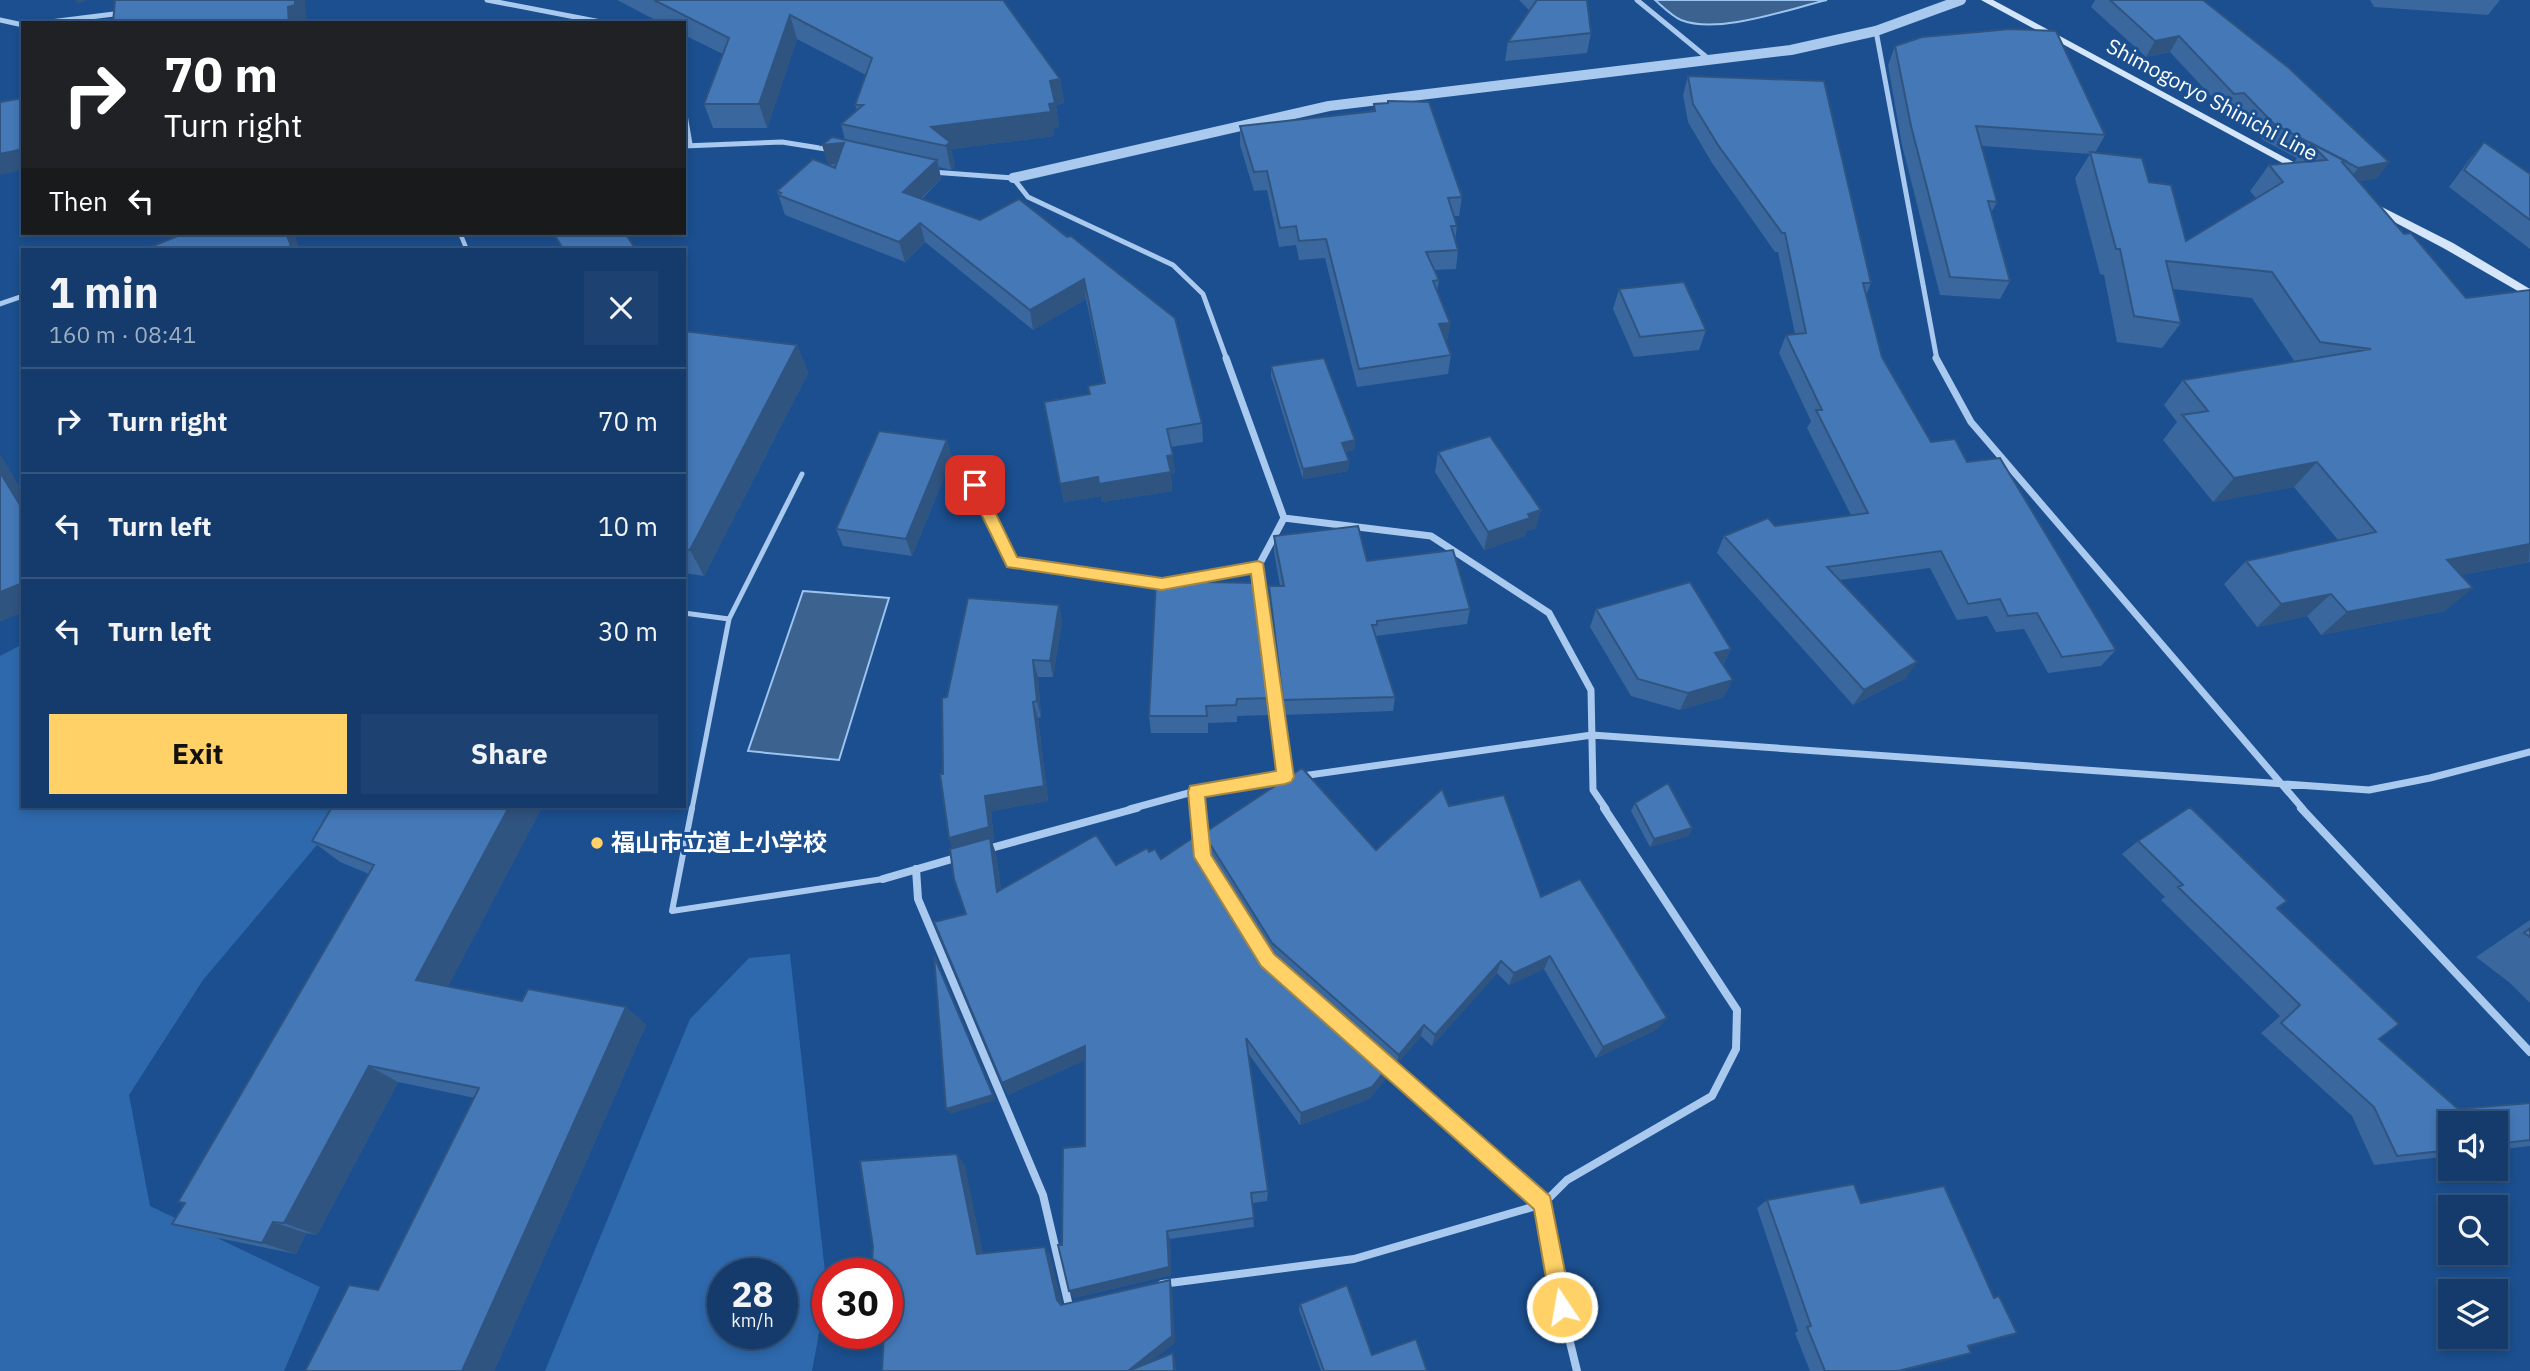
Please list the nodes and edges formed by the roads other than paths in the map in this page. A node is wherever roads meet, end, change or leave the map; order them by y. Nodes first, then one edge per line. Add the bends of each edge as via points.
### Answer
1 (487, 0) edge
2 (1637, 0) edge
3 (1961, 0) edge
4 (1986, 0) edge
5 (130, 11) edge
6 (0, 20) edge
7 (57, 21) edge
8 (596, 21) edge
9 (21, 25) edge
10 (1876, 32) junction
11 (1710, 61) junction
12 (687, 145) edge
13 (835, 151) edge
14 (922, 170) edge
15 (2314, 175) edge
16 (1013, 178) junction
17 (2363, 201) edge
18 (2530, 294) edge
19 (21, 297) edge
20 (0, 304) edge
21 (802, 474) dead end
22 (975, 485) dead end
23 (1284, 518) junction
24 (1258, 567) junction
25 (686, 613) edge
26 (729, 619) junction
27 (1592, 735) junction
28 (2530, 752) edge
29 (1285, 777) junction
30 (2277, 782) junction
31 (1196, 792) junction
32 (1210, 868) edge
33 (916, 869) junction
34 (883, 879) joint
35 (2530, 1052) edge
36 (1380, 1059) edge
37 (1543, 1203) junction
38 (1156, 1285) edge
39 (1081, 1303) edge
40 (1577, 1371) edge

1 - 8 street
2 - 11 street
3 - 10 street
4 - 15 main road, Shimogoryo Shinichi Line
5 - 7 street
6 - 9 street
10 - 11 street
10 - 30 street via 1936,358 1971,422
11 - 16 street via 1329,106
12 - 13 street via 782,142
14 - 16 street via 946,176
16 - 23 street via 1028,197 1173,265 1203,294
17 - 18 main road
19 - 20 street
21 - 26 lane
22 - 24 lane via 1012,563 1162,584
23 - 24 street
23 - 27 street via 1432,536 1549,613 1591,690
24 - 29 street
25 - 26 lane
26 - 34 lane via 672,911
27 - 29 street
27 - 30 street
27 - 37 street via 1593,790 1737,1010 1736,1049 1712,1096 1567,1180
28 - 30 street via 2369,790
29 - 31 street
30 - 35 street
31 - 32 street via 1203,857
31 - 33 street
33 - 34 street
33 - 39 street via 918,899 1043,1195 1069,1306
36 - 37 street
37 - 38 street via 1354,1259
37 - 40 street via 1556,1285

